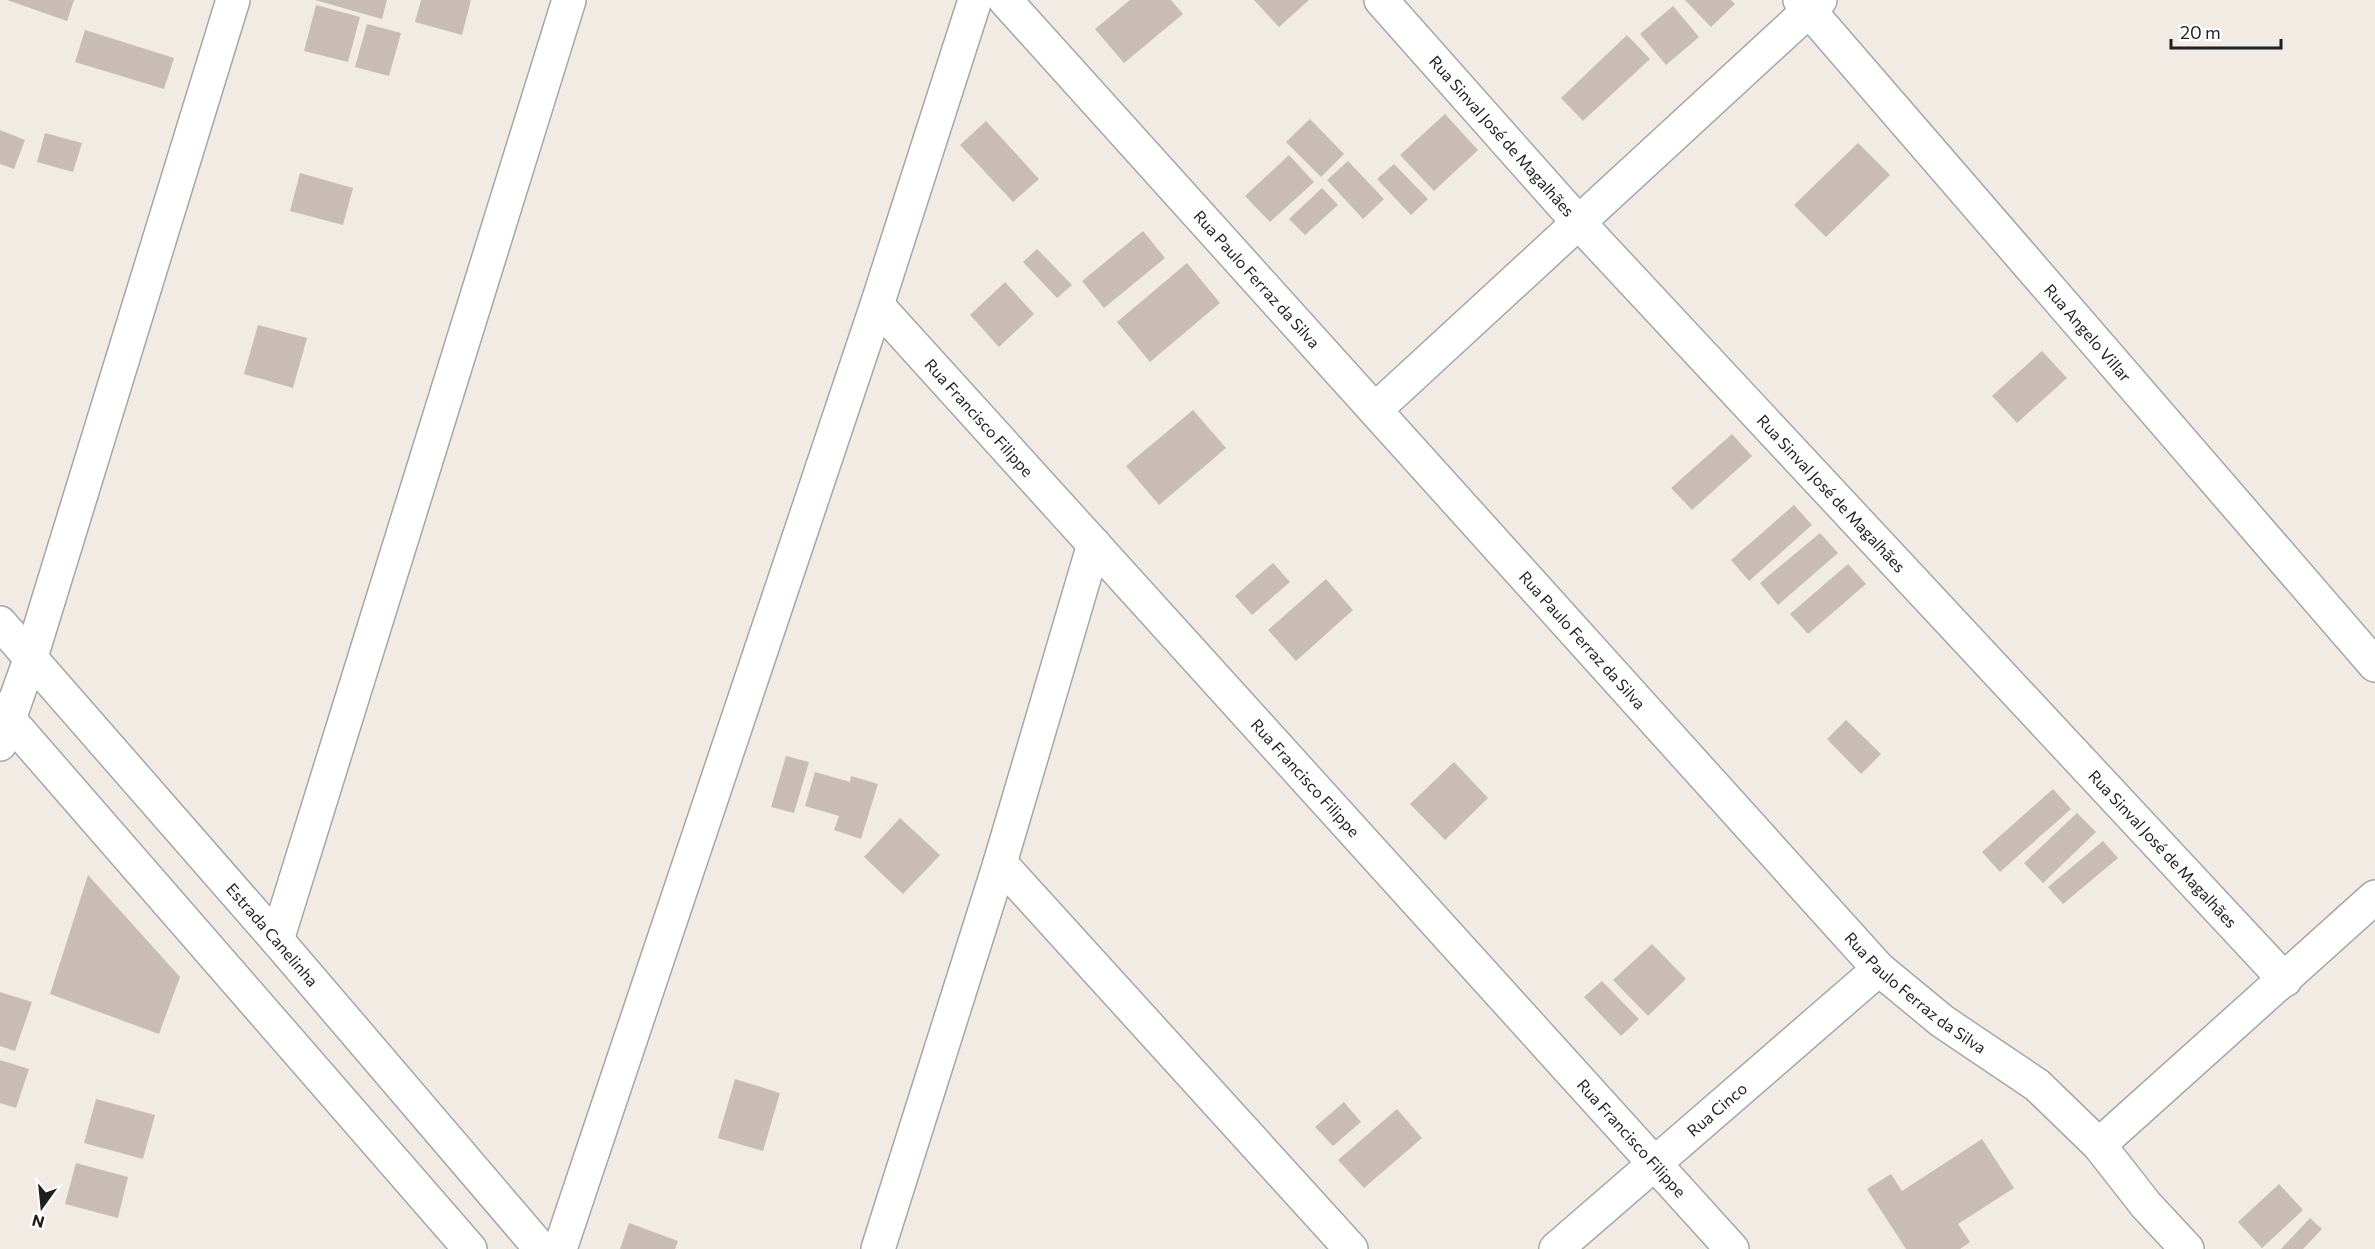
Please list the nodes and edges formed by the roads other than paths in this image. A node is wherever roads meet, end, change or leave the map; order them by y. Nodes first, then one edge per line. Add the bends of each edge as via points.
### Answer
1 (233, 0) edge
2 (569, 0) edge
3 (975, 0) edge
4 (1005, 0) edge
5 (1381, 0) edge
6 (1810, 3) edge
7 (1579, 223) junction
8 (877, 305) junction
9 (1375, 411) junction
10 (1094, 544) junction
11 (0, 623) edge
12 (31, 657) junction
13 (2375, 665) edge
14 (3, 724) edge
15 (1000, 863) junction
16 (2375, 897) edge
17 (277, 940) junction
18 (1879, 969) junction
19 (2285, 980) junction
20 (2099, 1145) junction
21 (1654, 1163) junction
22 (470, 1249) edge
23 (541, 1249) edge
24 (560, 1249) edge
25 (878, 1249) edge
26 (1351, 1249) edge
27 (1556, 1249) edge
28 (1732, 1249) edge
29 (2187, 1249) edge

1 - 12 street
2 - 17 street
3 - 8 street
4 - 9 street, Rua Paulo Ferraz da Silva
5 - 7 street, Rua Sinval José de Magalhães
6 - 7 street
6 - 13 street, Rua Angelo Villar
7 - 9 street
7 - 19 street, Rua Sinval José de Magalhães
8 - 10 street, Rua Francisco Filippe
8 - 24 street
9 - 18 street, Rua Paulo Ferraz da Silva
10 - 15 street
10 - 21 street, Rua Francisco Filippe
11 - 12 street, Estrada Canelinha
12 - 14 street
12 - 17 street, Estrada Canelinha
14 - 22 street
15 - 25 street
15 - 26 street
16 - 19 street
17 - 23 street, Estrada Canelinha
18 - 20 street, Rua Paulo Ferraz da Silva via 1942,1021 2037,1085
18 - 21 street, Rua Cinco
19 - 20 street
20 - 29 street, Rua Paulo Ferraz da Silva
21 - 27 street, Rua Cinco
21 - 28 street, Rua Francisco Filippe

